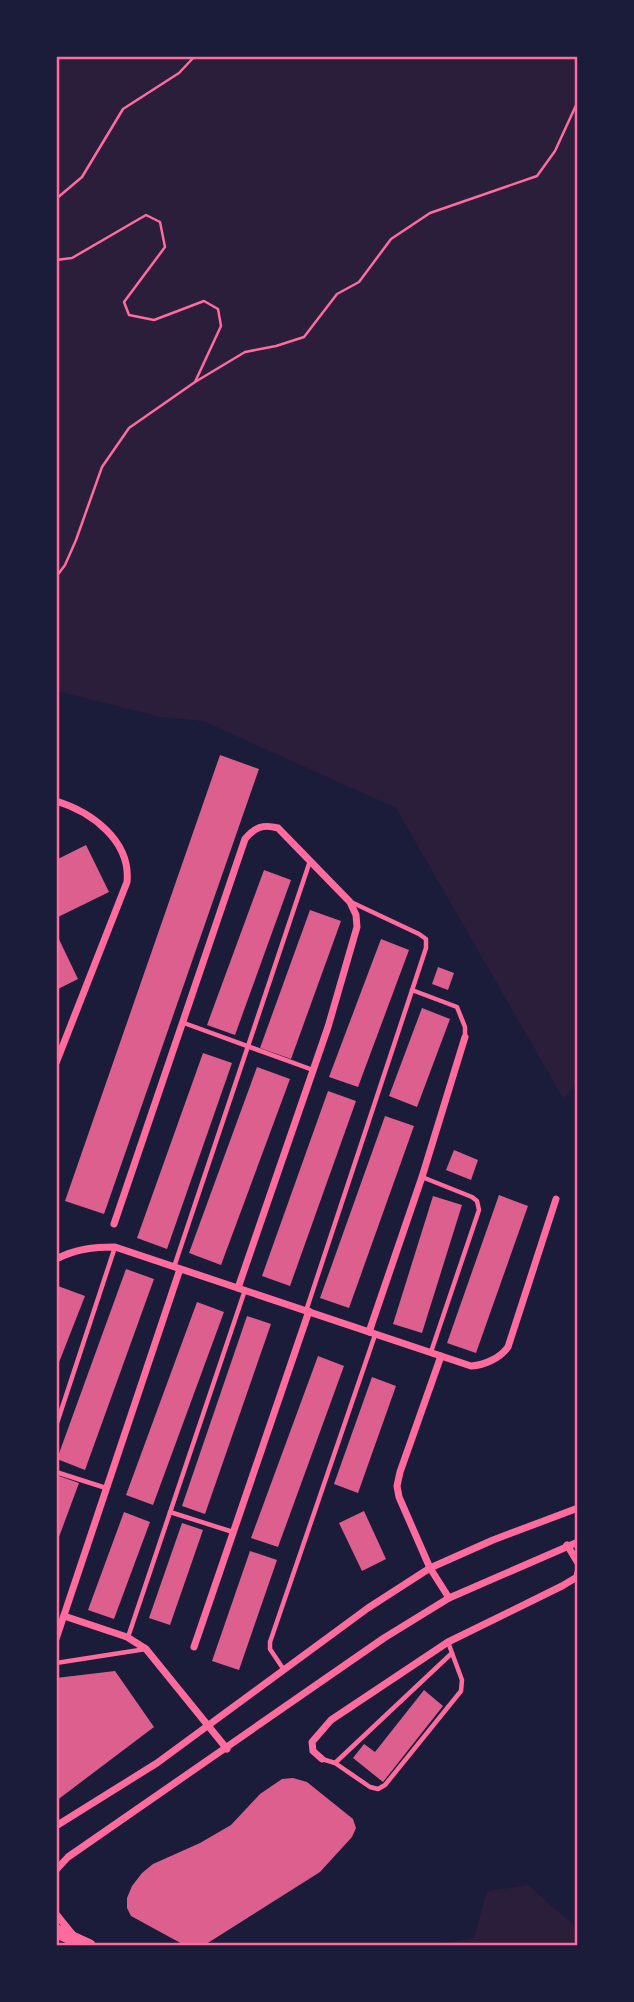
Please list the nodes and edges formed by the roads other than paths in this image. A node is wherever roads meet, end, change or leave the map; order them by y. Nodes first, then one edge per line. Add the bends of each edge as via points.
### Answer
1 (56, 801) edge
2 (310, 860) junction
3 (350, 902) junction
4 (412, 990) junction
5 (184, 1023) junction
6 (465, 1037) joint
7 (60, 1046) edge
8 (248, 1047) junction
9 (56, 1063) edge
10 (313, 1070) junction
11 (422, 1177) junction
12 (556, 1199) dead end
13 (114, 1224) dead end
14 (115, 1247) junction
15 (56, 1259) edge
16 (177, 1268) junction
17 (241, 1289) junction
18 (307, 1311) junction
19 (372, 1333) junction
20 (431, 1352) junction
21 (441, 1356) junction
22 (56, 1426) edge
23 (56, 1472) edge
24 (106, 1488) junction
25 (578, 1508) edge
26 (170, 1512) junction
27 (234, 1532) junction
28 (578, 1542) edge
29 (567, 1545) junction
30 (578, 1563) edge
31 (430, 1568) junction
32 (578, 1573) edge
33 (449, 1598) junction
34 (64, 1616) junction
35 (127, 1637) junction
36 (56, 1639) edge
37 (449, 1642) junction
38 (194, 1647) dead end
39 (146, 1649) junction
40 (452, 1653) junction
41 (56, 1663) edge
42 (284, 1670) junction
43 (208, 1726) junction
44 (227, 1749) junction
45 (322, 1759) joint
46 (335, 1763) junction
47 (56, 1826) edge
48 (68, 1857) junction
49 (56, 1858) edge
50 (56, 1870) edge
51 (56, 1914) edge
52 (56, 1931) edge
53 (83, 1943) edge

1 - 7 street via 78,810 109,833 126,858 128,872
2 - 3 street
2 - 5 street via 278,828 260,827 245,839
2 - 8 lane
3 - 4 lane via 426,939
3 - 10 street via 357,927
4 - 6 lane via 457,1007
4 - 18 lane
5 - 8 lane
5 - 13 street
6 - 11 street
7 - 9 street
8 - 10 lane
8 - 16 lane
10 - 17 street
11 - 19 street
11 - 20 lane via 472,1198 479,1210
12 - 21 street via 508,1347 500,1356 476,1365
14 - 15 street via 92,1247
14 - 16 street
14 - 22 lane
16 - 17 street
16 - 24 street
17 - 18 street
17 - 26 lane
18 - 19 street
18 - 27 street
19 - 20 street
19 - 42 lane via 270,1642
20 - 21 street
21 - 31 street via 397,1486
23 - 24 lane
24 - 34 street
25 - 31 street
26 - 27 lane
26 - 35 lane
27 - 38 street
28 - 29 street
29 - 30 street
29 - 33 street
31 - 33 street
31 - 42 street
32 - 37 street via 562,1586
33 - 44 street
34 - 35 street
34 - 36 street
35 - 39 street
37 - 40 lane
37 - 45 street via 331,1720 312,1742 313,1751
39 - 41 lane
39 - 43 street
40 - 46 lane
40 - 46 lane via 463,1680 461,1691 386,1785 370,1787
42 - 43 street
43 - 44 street
43 - 47 street
44 - 48 street
45 - 46 lane
48 - 49 street
48 - 50 street
51 - 53 street
52 - 53 main road

